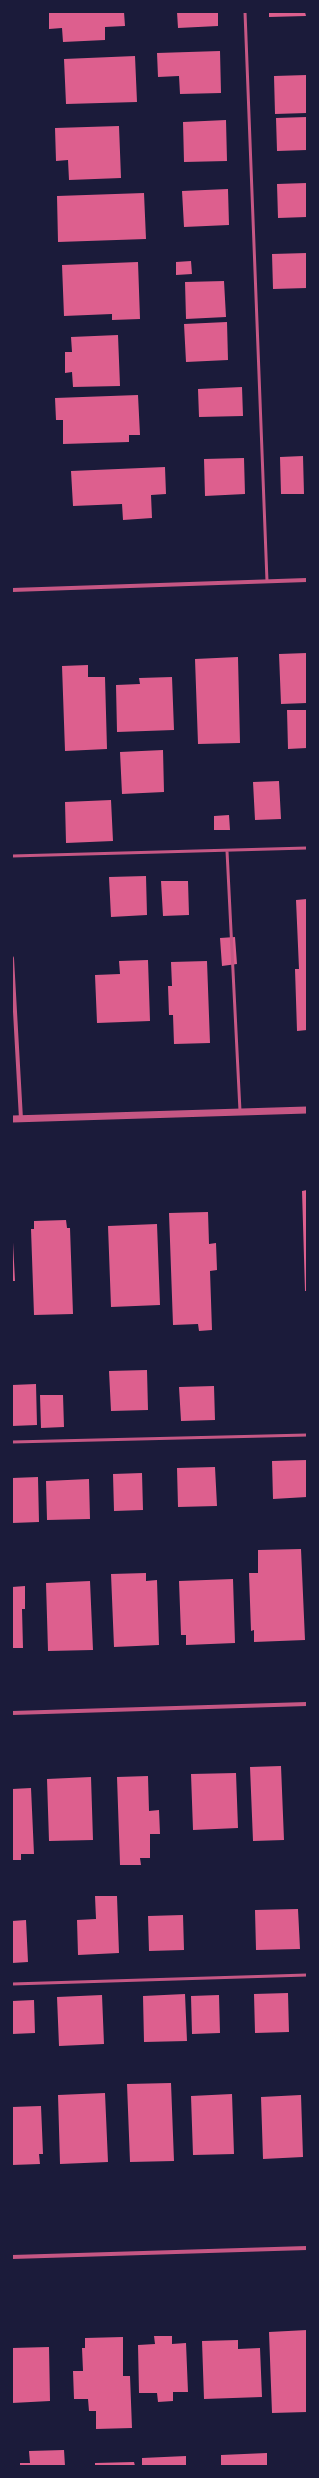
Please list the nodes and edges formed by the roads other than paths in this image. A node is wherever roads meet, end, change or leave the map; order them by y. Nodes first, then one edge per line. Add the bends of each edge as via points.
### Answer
1 (245, 12) edge
2 (307, 580) edge
3 (267, 581) junction
4 (12, 590) edge
5 (307, 848) edge
6 (227, 852) junction
7 (12, 856) edge
8 (12, 958) edge
9 (307, 1110) edge
10 (240, 1112) junction
11 (12, 1119) edge
12 (21, 1119) junction
13 (307, 1435) edge
14 (12, 1442) edge
15 (307, 1704) edge
16 (12, 1713) edge
17 (307, 1975) edge
18 (12, 1984) edge
19 (307, 2248) edge
20 (12, 2257) edge

1 - 3 lane
2 - 3 street
3 - 4 street
5 - 6 lane
6 - 7 lane
6 - 10 lane
8 - 12 street
9 - 10 street
10 - 12 street
11 - 12 street
13 - 14 lane
15 - 16 street
17 - 18 lane
19 - 20 street

